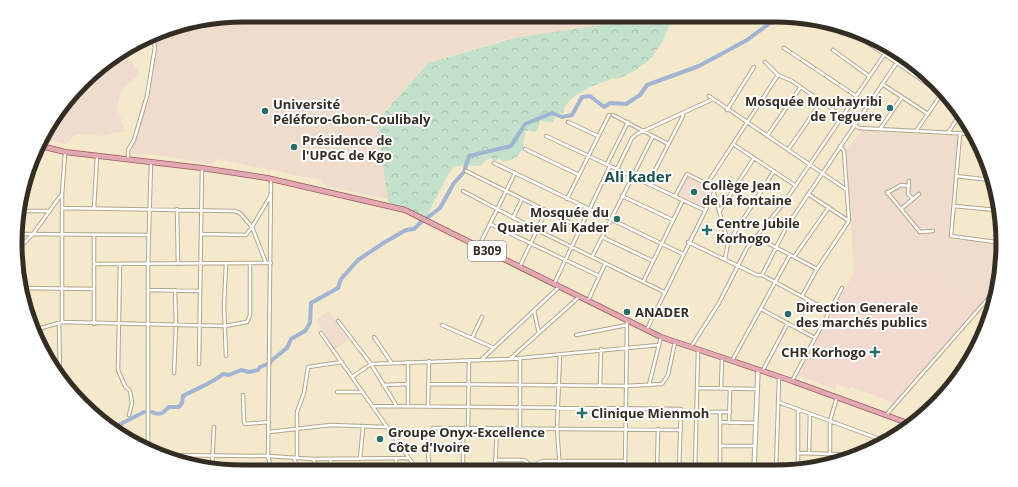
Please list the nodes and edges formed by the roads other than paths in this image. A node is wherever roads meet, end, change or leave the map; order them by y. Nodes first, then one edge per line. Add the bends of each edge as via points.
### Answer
1 (154, 42) edge
2 (866, 42) edge
3 (784, 48) dead end
4 (833, 50) dead end
5 (884, 55) junction
6 (899, 60) edge
7 (765, 62) dead end
8 (897, 64) junction
9 (754, 67) dead end
10 (778, 75) junction
11 (870, 76) junction
12 (882, 84) junction
13 (928, 84) edge
14 (800, 88) junction
15 (709, 96) dead end
16 (856, 96) junction
17 (940, 96) edge
18 (902, 97) junction
19 (713, 99) junction
20 (821, 102) junction
21 (727, 110) junction
22 (682, 113) junction
23 (928, 114) junction
24 (608, 115) dead end
25 (613, 115) dead end
26 (843, 116) junction
27 (958, 118) edge
28 (568, 122) dead end
29 (628, 122) junction
30 (747, 123) junction
31 (855, 124) junction
32 (880, 129) junction
33 (645, 130) junction
34 (916, 131) junction
35 (948, 133) junction
36 (960, 134) junction
37 (967, 134) edge
38 (546, 136) dead end
39 (598, 136) junction
40 (653, 136) junction
41 (767, 136) junction
42 (668, 144) junction
43 (733, 144) junction
44 (840, 146) junction
45 (45, 147) edge
46 (525, 149) dead end
47 (788, 150) junction
48 (65, 152) junction
49 (589, 155) junction
50 (97, 156) junction
51 (754, 158) junction
52 (128, 160) junction
53 (152, 162) junction
54 (494, 163) dead end
55 (607, 164) junction
56 (810, 165) junction
57 (611, 166) junction
58 (202, 168) junction
59 (617, 168) junction
60 (466, 171) dead end
61 (774, 171) junction
62 (515, 173) junction
63 (822, 173) junction
64 (579, 175) junction
65 (632, 176) junction
66 (956, 176) junction
67 (271, 179) junction
68 (986, 180) edge
69 (909, 181) dead end
70 (648, 184) junction
71 (796, 186) junction
72 (909, 186) junction
73 (847, 190) junction
74 (464, 191) dead end
75 (506, 191) junction
76 (271, 194) junction
77 (808, 194) junction
78 (920, 194) dead end
79 (62, 195) junction
80 (622, 196) junction
81 (675, 196) junction
82 (522, 199) junction
83 (567, 199) junction
84 (912, 199) junction
85 (683, 200) junction
86 (954, 206) junction
87 (829, 207) junction
88 (62, 208) junction
89 (94, 208) junction
90 (150, 209) junction
91 (177, 209) junction
92 (497, 209) junction
93 (590, 209) junction
94 (901, 209) junction
95 (25, 210) edge
96 (200, 210) junction
97 (704, 210) junction
98 (993, 210) edge
99 (50, 211) junction
100 (546, 211) junction
101 (719, 212) junction
102 (513, 218) junction
103 (610, 219) junction
104 (673, 220) junction
105 (849, 221) junction
106 (490, 224) junction
107 (252, 227) junction
108 (581, 228) junction
109 (537, 230) junction
110 (933, 231) dead end
111 (22, 234) edge
112 (33, 234) junction
113 (201, 234) junction
114 (62, 235) junction
115 (94, 235) junction
116 (149, 235) junction
117 (756, 237) junction
118 (602, 238) junction
119 (688, 242) junction
120 (996, 242) edge
121 (531, 243) junction
122 (728, 243) junction
123 (662, 244) junction
124 (22, 245) edge
125 (478, 246) junction
126 (572, 247) junction
127 (776, 247) junction
128 (683, 254) junction
129 (790, 255) junction
130 (592, 257) junction
131 (794, 257) junction
132 (725, 259) junction
133 (566, 260) junction
134 (653, 261) junction
135 (266, 263) junction
136 (271, 263) junction
137 (606, 263) junction
138 (95, 264) junction
139 (120, 264) junction
140 (148, 264) junction
141 (178, 264) junction
142 (201, 264) junction
143 (226, 264) junction
144 (250, 264) junction
145 (738, 265) junction
146 (520, 267) junction
147 (817, 269) junction
148 (762, 275) junction
149 (599, 276) junction
150 (643, 282) junction
151 (777, 282) junction
152 (553, 284) junction
153 (558, 287) junction
154 (26, 288) edge
155 (61, 288) junction
156 (842, 288) dead end
157 (94, 289) junction
158 (148, 290) junction
159 (175, 290) junction
160 (200, 291) junction
161 (664, 292) junction
162 (802, 296) junction
163 (989, 296) edge
164 (579, 297) junction
165 (588, 301) junction
166 (761, 309) junction
167 (534, 310) junction
168 (829, 311) junction
169 (482, 317) dead end
170 (338, 321) dead end
171 (61, 323) junction
172 (627, 323) junction
173 (788, 323) junction
174 (94, 324) junction
175 (120, 324) junction
176 (148, 324) junction
177 (176, 325) junction
178 (442, 325) dead end
179 (200, 326) junction
180 (224, 326) junction
181 (39, 329) edge
182 (646, 330) junction
183 (321, 333) dead end
184 (539, 333) junction
185 (576, 335) dead end
186 (374, 336) dead end
187 (661, 337) junction
188 (472, 338) junction
189 (815, 338) junction
190 (675, 342) junction
191 (659, 345) junction
192 (627, 347) junction
193 (494, 348) junction
194 (690, 348) junction
195 (601, 349) junction
196 (698, 351) junction
197 (560, 353) junction
198 (226, 356) dead end
199 (520, 358) junction
200 (511, 359) junction
201 (722, 359) junction
202 (481, 360) junction
203 (429, 361) junction
204 (469, 361) junction
205 (731, 361) junction
206 (342, 362) junction
207 (408, 362) junction
208 (391, 363) junction
209 (199, 364) dead end
210 (371, 364) junction
211 (60, 368) edge
212 (760, 371) junction
213 (174, 373) dead end
214 (352, 377) junction
215 (779, 377) junction
216 (792, 381) junction
217 (408, 384) junction
218 (428, 384) junction
219 (521, 384) junction
220 (383, 385) junction
221 (470, 385) junction
222 (560, 385) junction
223 (600, 385) junction
224 (649, 385) junction
225 (626, 386) junction
226 (698, 388) junction
227 (721, 388) junction
228 (730, 389) junction
229 (756, 389) junction
230 (337, 392) dead end
231 (363, 392) junction
232 (243, 395) dead end
233 (837, 397) junction
234 (778, 402) junction
235 (372, 406) junction
236 (396, 406) junction
237 (408, 406) junction
238 (428, 406) junction
239 (470, 406) junction
240 (521, 407) junction
241 (559, 407) junction
242 (626, 407) junction
243 (798, 410) junction
244 (697, 412) junction
245 (720, 412) junction
246 (730, 412) junction
247 (810, 414) junction
248 (129, 415) dead end
249 (886, 415) junction
250 (830, 421) junction
251 (269, 422) junction
252 (720, 422) junction
253 (905, 422) edge
254 (730, 423) junction
255 (755, 423) junction
256 (214, 427) dead end
257 (363, 427) junction
258 (386, 427) junction
259 (297, 428) junction
260 (463, 428) junction
261 (468, 428) junction
262 (497, 428) junction
263 (557, 428) junction
264 (520, 429) junction
265 (626, 429) junction
266 (658, 429) junction
267 (681, 430) junction
268 (268, 432) junction
269 (877, 439) edge
270 (148, 443) edge
271 (720, 446) junction
272 (754, 446) junction
273 (798, 453) junction
274 (809, 453) junction
275 (830, 454) junction
276 (842, 454) edge
277 (179, 455) edge
278 (212, 455) junction
279 (268, 456) junction
280 (295, 458) junction
281 (408, 458) junction
282 (313, 459) junction
283 (331, 459) junction
284 (360, 459) junction
285 (396, 459) junction
286 (495, 460) junction
287 (560, 460) junction
288 (625, 461) junction
289 (212, 463) edge
290 (798, 464) edge
291 (270, 465) edge
292 (297, 465) edge
293 (316, 465) edge
294 (331, 465) edge
295 (396, 465) edge
296 (413, 465) edge
297 (430, 465) edge
298 (463, 465) edge
299 (495, 465) edge
300 (528, 465) edge
301 (537, 465) edge
302 (560, 465) edge
303 (625, 465) edge
304 (657, 465) edge
305 (680, 465) edge
306 (695, 465) edge
307 (720, 465) edge
308 (754, 465) edge
309 (776, 465) edge

1 - 52 street via 155,47 147,96 134,140 128,150
2 - 5 street
3 - 16 street
4 - 11 street
5 - 8 street
5 - 11 street
6 - 8 street
7 - 10 street
8 - 12 street
8 - 13 street
9 - 21 street
10 - 14 street
10 - 30 street
11 - 16 street
12 - 18 street
12 - 31 street
14 - 20 street
14 - 41 street
15 - 19 street
16 - 26 street
17 - 23 street
18 - 23 street
18 - 32 street
19 - 21 street
19 - 22 street
20 - 26 street
20 - 47 street
21 - 30 street
22 - 33 street
22 - 42 street via 683,116
23 - 34 street
24 - 39 street
25 - 29 street
26 - 31 street
26 - 56 street
27 - 35 street
28 - 39 street
29 - 33 street
29 - 55 street
30 - 41 street
30 - 43 street
31 - 32 street via 859,128
31 - 44 street
32 - 34 street
33 - 40 street
33 - 59 street via 632,138
34 - 35 street
35 - 36 street
36 - 37 street
36 - 66 street
38 - 49 street
39 - 49 street
40 - 42 street
40 - 65 street
41 - 47 street
42 - 70 street
43 - 51 street
43 - 81 street via 707,184 687,174
44 - 63 street
44 - 73 street via 844,151
45 - 48 main road, B309
46 - 64 street
47 - 56 street
48 - 50 main road, B309
48 - 79 street
49 - 55 street
49 - 64 street
50 - 52 main road, B309
50 - 89 street
51 - 61 street
51 - 101 street
52 - 53 main road, B309
53 - 58 main road, B309
53 - 90 street
54 - 62 street
55 - 57 street
56 - 63 street
56 - 71 street
57 - 59 street
57 - 93 street
58 - 67 main road, B309
58 - 96 street
59 - 65 street
60 - 75 street
61 - 71 street
61 - 122 street
62 - 75 street
62 - 83 street
63 - 73 street
63 - 77 street
64 - 83 street
65 - 70 street
65 - 80 street
66 - 68 street
66 - 86 street
67 - 76 street
67 - 125 main road, B309 via 405,210
69 - 72 street
70 - 81 street
71 - 117 street
72 - 84 street via 908,194
72 - 94 street via 901,185 887,192
73 - 105 street
74 - 92 street
75 - 82 street
75 - 92 street
76 - 107 street
76 - 136 street
77 - 87 street
77 - 127 street
78 - 84 street
79 - 88 street
79 - 99 street
80 - 103 street
80 - 104 street
81 - 85 street
82 - 100 street
82 - 102 street
83 - 93 street
84 - 94 street
85 - 97 street
85 - 104 street
86 - 98 street
86 - 120 street via 952,236
87 - 105 street
87 - 131 street
88 - 89 street
88 - 114 street
89 - 90 street
90 - 91 street
90 - 116 street
91 - 96 street
91 - 141 street
92 - 102 street
92 - 106 street
93 - 103 street
93 - 108 street
94 - 110 street via 920,232
95 - 99 street
96 - 107 street via 237,211
96 - 113 street
97 - 101 street via 714,193
97 - 119 street
99 - 112 street
100 - 108 street
100 - 109 street
101 - 122 street
102 - 109 street
103 - 118 street
103 - 123 street
104 - 123 street
105 - 147 street
106 - 121 street
106 - 125 street
107 - 113 street via 246,235
107 - 135 street
108 - 126 street
109 - 121 street
109 - 126 street
111 - 112 street
112 - 114 street
112 - 124 street
113 - 142 street
114 - 115 street
114 - 155 street
115 - 116 street
115 - 138 street
116 - 140 street
117 - 127 street
117 - 145 street
118 - 130 street
118 - 134 street
119 - 128 street
119 - 132 street
121 - 133 street
121 - 146 street
122 - 132 street
123 - 128 street
123 - 134 street
125 - 146 main road, B309
126 - 130 street
126 - 133 street
127 - 129 street
127 - 148 street
128 - 161 street
129 - 131 street
129 - 151 street
130 - 137 street
131 - 147 street
132 - 145 street
133 - 149 street
133 - 152 street
134 - 150 street
135 - 136 street
135 - 144 street
136 - 251 street
137 - 149 street
137 - 150 street
138 - 139 street
138 - 157 street
139 - 140 street
139 - 175 street
140 - 141 street
140 - 158 street
141 - 142 street
142 - 143 street
142 - 160 street
143 - 144 street
143 - 180 street
144 - 180 street via 250,315 247,322
145 - 148 street
145 - 194 street via 719,303
146 - 152 main road, B309
147 - 162 street
148 - 151 street
149 - 165 street
150 - 161 street
151 - 162 street
151 - 166 street
152 - 153 main road, B309
153 - 164 main road, B309
153 - 167 street
154 - 155 street
155 - 157 street
155 - 171 street
156 - 168 street
157 - 174 street
158 - 159 street
158 - 176 street
159 - 160 street
159 - 177 street
160 - 179 street
161 - 182 street
162 - 168 street
163 - 249 street
164 - 165 main road, B309
164 - 184 street
165 - 172 main road, B309
166 - 173 street
166 - 205 street
167 - 184 street
167 - 193 street
168 - 189 street
169 - 188 street
170 - 210 street
171 - 174 street
171 - 181 street
171 - 211 street
172 - 182 main road, B309
172 - 185 street
172 - 192 street
173 - 189 street
173 - 212 street
174 - 175 street
175 - 176 street
175 - 248 street via 118,370 130,391 132,403
176 - 177 street
176 - 270 street
177 - 179 street
177 - 213 street
178 - 188 street
179 - 180 street
179 - 209 street
180 - 198 street
182 - 187 main road, B309
183 - 206 street
184 - 200 street
186 - 208 street
187 - 190 main road, B309
187 - 191 street
188 - 193 street
189 - 216 street
190 - 194 main road, B309
190 - 224 street via 664,382
191 - 192 street
191 - 224 street
192 - 195 street
192 - 225 street
193 - 202 street
194 - 196 main road, B309
195 - 197 street
195 - 223 street
196 - 201 main road, B309
196 - 226 street
197 - 199 street
197 - 222 street
199 - 200 street
199 - 219 street
200 - 202 street
201 - 205 main road, B309
201 - 227 street
202 - 204 street
203 - 204 street
203 - 207 street
203 - 218 street
204 - 221 street
205 - 212 main road, B309
206 - 214 street
206 - 259 street via 308,367 304,393 297,412
207 - 208 street
207 - 217 street
208 - 210 street
210 - 214 street
210 - 220 street
212 - 215 main road, B309
212 - 229 street
214 - 231 street
215 - 216 main road, B309
215 - 234 street
216 - 233 main road, B309
217 - 220 street
217 - 237 street
218 - 221 street
218 - 238 street
219 - 221 street
219 - 222 street
219 - 240 street
220 - 236 street
221 - 239 street
222 - 223 street
222 - 241 street
223 - 225 street
224 - 225 street
225 - 242 street
226 - 227 street
226 - 244 street
227 - 228 street
228 - 229 street
228 - 246 street
229 - 255 street
230 - 231 street
231 - 235 street
232 - 251 street via 245,424
233 - 249 main road, B309
233 - 250 street
234 - 243 street
234 - 309 street
235 - 236 street
235 - 258 street
236 - 237 street
237 - 238 street
238 - 239 street
239 - 240 street
239 - 261 street
240 - 241 street
240 - 264 street
241 - 242 street
241 - 263 street
242 - 265 street
242 - 267 street via 681,408
243 - 247 street
243 - 273 street
244 - 245 street
244 - 306 street
245 - 246 street
245 - 252 street
246 - 254 street
247 - 250 street
247 - 274 street
249 - 253 main road, B309
250 - 269 street
250 - 275 street
251 - 268 street
252 - 254 street
252 - 271 street
254 - 255 street
255 - 272 street
256 - 278 street
257 - 258 street
257 - 259 street via 331,425
257 - 284 street
258 - 281 street
259 - 268 street
259 - 280 street
260 - 261 street
260 - 297 street via 433,428 430,431
260 - 298 street
261 - 262 street
262 - 264 street
262 - 286 street
263 - 264 street
263 - 265 street
263 - 287 street
265 - 266 street
265 - 288 street
266 - 267 street
266 - 304 street
267 - 305 street
268 - 279 street
271 - 272 street
271 - 307 street
272 - 308 street
273 - 274 street
273 - 290 street
274 - 275 street
275 - 276 street
277 - 278 street
278 - 279 street
278 - 289 street
279 - 280 street
279 - 291 street
280 - 282 street
280 - 292 street
281 - 285 street
281 - 296 street
282 - 283 street
282 - 293 street
283 - 284 street
283 - 294 street
284 - 285 street
285 - 295 street
286 - 299 street
286 - 300 street via 524,460
287 - 288 street
287 - 301 street via 543,461
287 - 302 street
288 - 303 street

